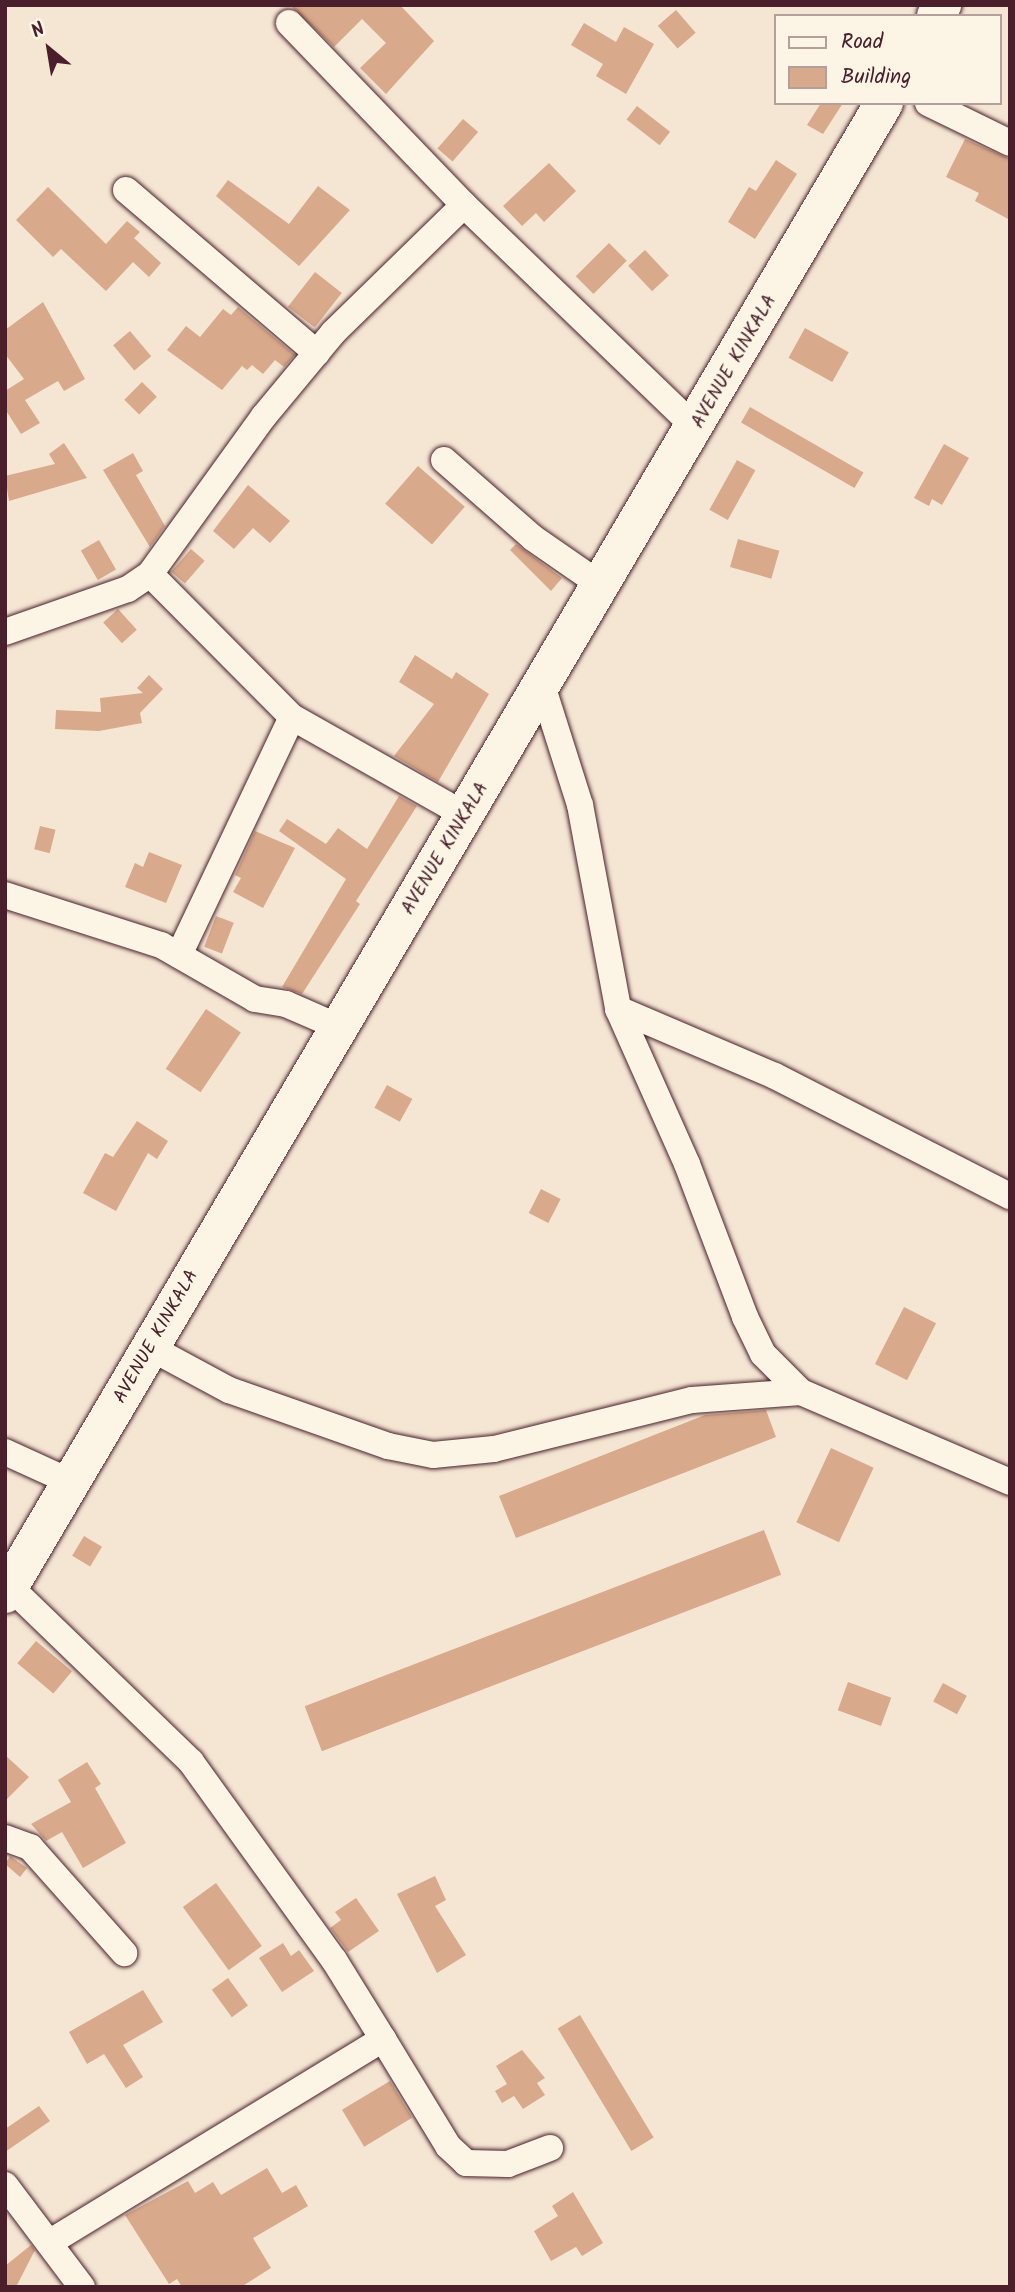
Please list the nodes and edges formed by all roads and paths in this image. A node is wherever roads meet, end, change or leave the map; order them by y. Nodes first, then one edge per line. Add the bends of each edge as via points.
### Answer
1 (289, 23) dead end
2 (883, 105) edge
3 (932, 105) edge
4 (1010, 143) edge
5 (126, 190) dead end
6 (464, 205) junction
7 (317, 353) junction
8 (696, 428) junction
9 (444, 460) dead end
10 (150, 574) junction
11 (601, 585) junction
12 (5, 632) edge
13 (541, 682) junction
14 (292, 717) junction
15 (467, 816) junction
16 (5, 895) edge
17 (179, 955) junction
18 (618, 1009) junction
19 (339, 1027) junction
20 (1010, 1196) edge
21 (151, 1348) junction
22 (801, 1392) junction
23 (5, 1452) edge
24 (1010, 1482) edge
25 (73, 1483) junction
26 (7, 1590) edge
27 (5, 1838) edge
28 (124, 1953) dead end
29 (383, 2039) junction
30 (550, 2148) dead end
31 (5, 2185) edge
32 (50, 2242) junction
33 (82, 2287) edge

1 - 6 street
2 - 8 main road, AVENUE KINKALA
3 - 4 street
5 - 7 street
6 - 7 street via 407,256
6 - 8 street
7 - 10 street
8 - 11 main road, AVENUE KINKALA
9 - 11 street via 533,538
10 - 12 street via 128,589
10 - 14 street
11 - 13 main road, AVENUE KINKALA
13 - 15 main road, AVENUE KINKALA
13 - 18 street via 580,805
14 - 15 street
14 - 17 street
15 - 19 main road, AVENUE KINKALA
16 - 17 street
17 - 19 street via 254,999 286,1004
18 - 20 street via 775,1076
18 - 22 street via 687,1164 745,1317 763,1354
19 - 21 main road, AVENUE KINKALA
21 - 22 street via 229,1390 388,1446 433,1455 494,1449 692,1400
21 - 25 main road, AVENUE KINKALA
22 - 24 street
23 - 25 street
25 - 26 main road, AVENUE KINKALA
26 - 29 street via 191,1762 327,1950
27 - 28 street via 30,1847
29 - 30 street via 448,2146 466,2163 508,2164
29 - 32 street
31 - 32 street
32 - 33 street

